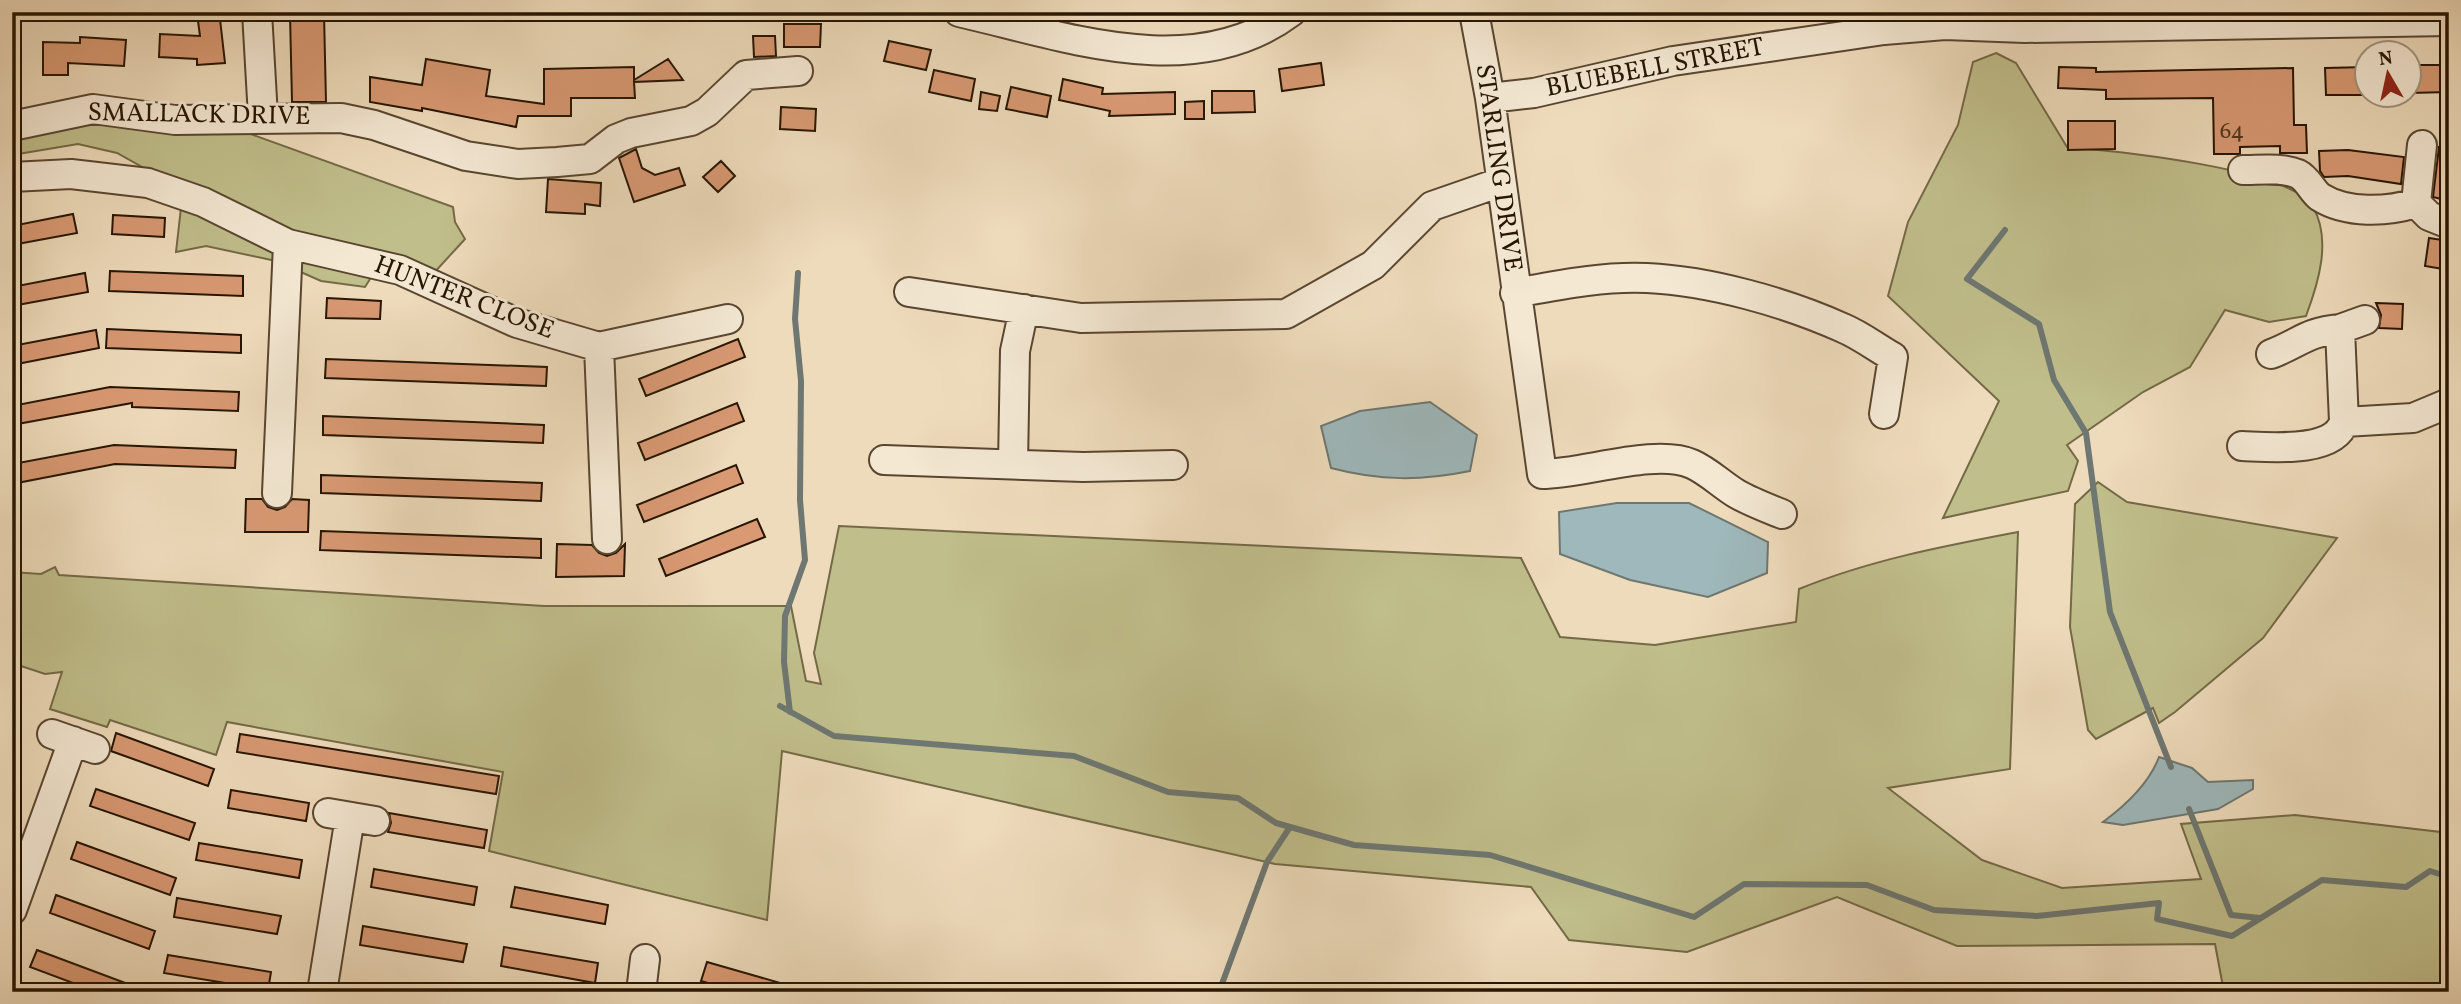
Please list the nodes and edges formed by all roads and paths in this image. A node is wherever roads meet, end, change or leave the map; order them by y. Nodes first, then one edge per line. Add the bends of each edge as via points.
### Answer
1 (257, 12) edge
2 (959, 12) edge
3 (1291, 12) edge
4 (1474, 12) edge
5 (2449, 21) edge
6 (798, 71) dead end
7 (1490, 98) junction
8 (262, 117) junction
9 (12, 126) edge
10 (2422, 145) dead end
11 (2243, 170) dead end
12 (12, 177) edge
13 (1501, 182) junction
14 (2417, 190) junction
15 (2449, 224) edge
16 (288, 244) junction
17 (909, 292) dead end
18 (1515, 293) junction
19 (1024, 309) junction
20 (729, 319) dead end
21 (599, 347) junction
22 (2271, 354) dead end
23 (2449, 403) edge
24 (1884, 414) dead end
25 (2344, 422) junction
26 (2242, 446) dead end
27 (884, 460) dead end
28 (1013, 464) junction
29 (1173, 465) dead end
30 (278, 493) dead end
31 (1782, 514) dead end
32 (607, 538) dead end
33 (73, 741) dead end
34 (351, 817) dead end
35 (12, 910) edge
36 (645, 960) dead end
37 (322, 992) edge
38 (641, 992) edge

1 - 8 street
2 - 3 street via 1124,48 1166,52 1257,32
4 - 7 street, STARLING DRIVE
5 - 7 street, BLUEBELL STREET via 2025,28 1945,25 1686,59 1534,93
6 - 8 street, SMALLACK DRIVE via 746,75 707,113 662,129 631,133 590,159 518,164 466,156 341,118
7 - 13 street, STARLING DRIVE
8 - 9 street, SMALLACK DRIVE via 175,120 93,109
10 - 14 street
11 - 14 street via 2289,171 2301,176 2317,195 2341,207 2394,210
12 - 16 street, HUNTER CLOSE via 71,174 148,183 202,202
13 - 18 street, STARLING DRIVE
13 - 19 street via 1432,206 1373,265 1286,314 1081,318
14 - 15 street via 2429,216
16 - 21 street, HUNTER CLOSE via 400,270 517,323
16 - 30 street
17 - 19 street
18 - 24 street, STARLING DRIVE via 1577,281 1646,278 1705,284 1770,303 1843,328 1893,357
18 - 31 street via 1542,474 1568,474 1623,461 1679,461
19 - 28 street via 1015,351
20 - 21 street, HUNTER CLOSE
21 - 32 street
22 - 25 street via 2339,327
23 - 25 street via 2413,418
25 - 26 street via 2339,435 2331,440 2290,447
27 - 28 street
28 - 29 street
33 - 35 street
34 - 37 street
36 - 38 street

